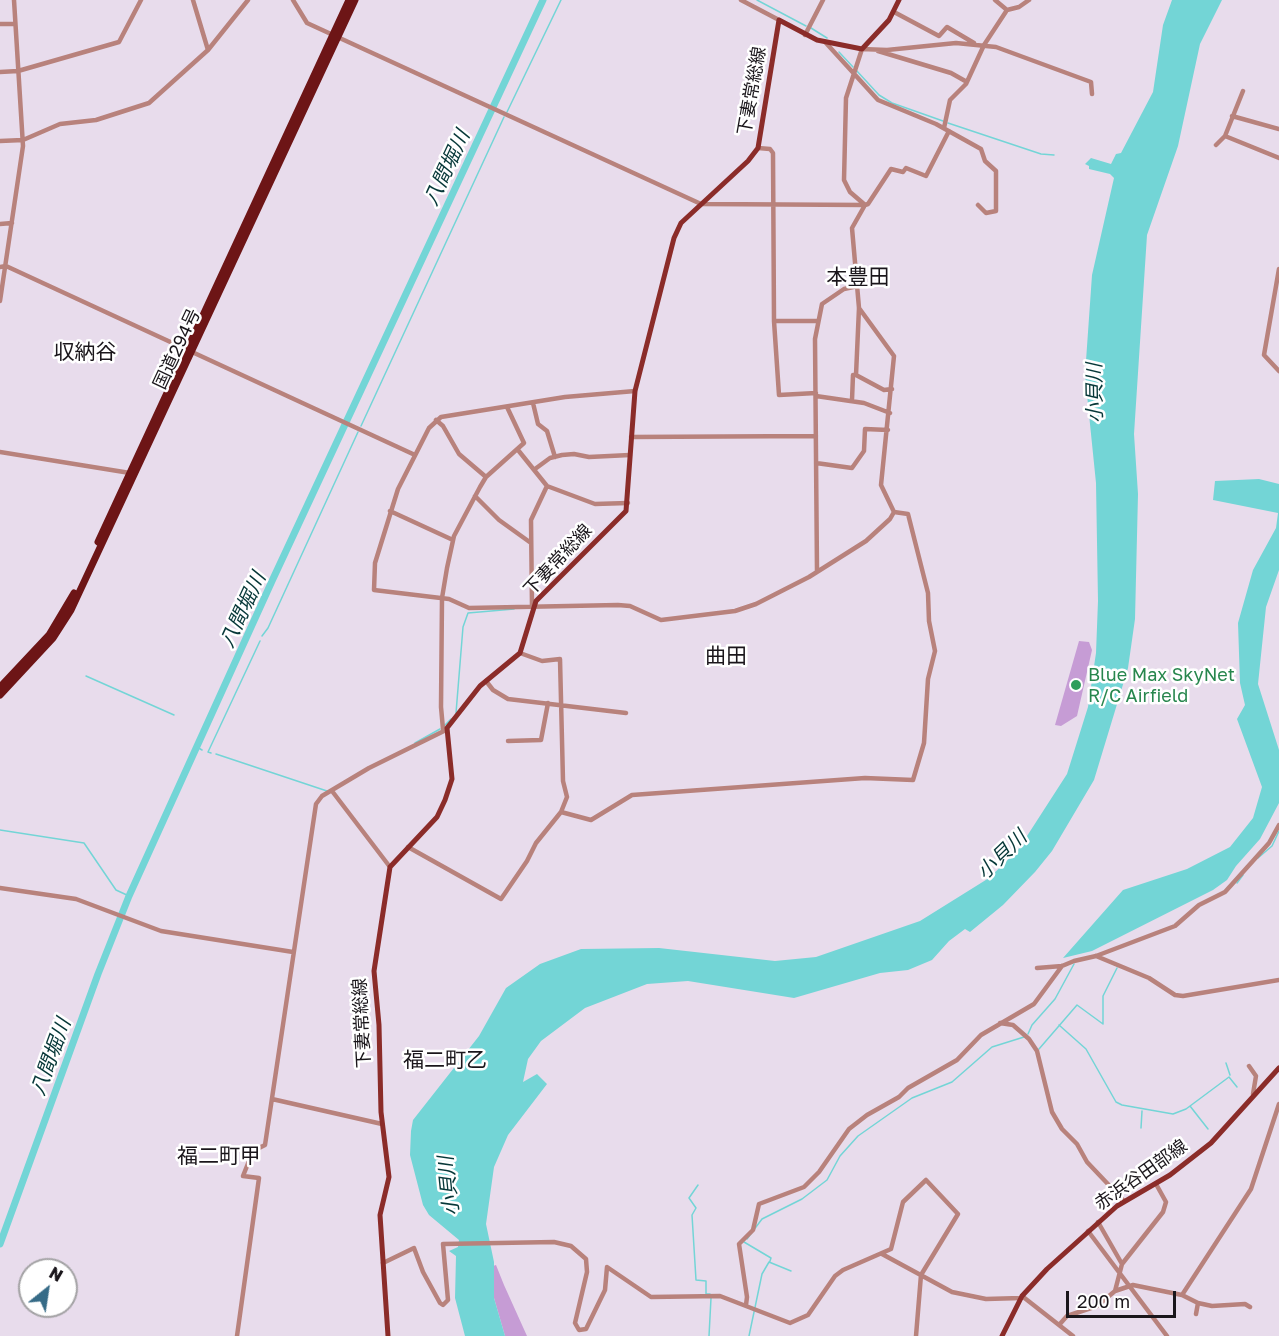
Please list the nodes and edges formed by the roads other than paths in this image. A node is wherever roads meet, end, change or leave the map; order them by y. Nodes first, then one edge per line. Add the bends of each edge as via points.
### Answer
1 (14, 0) edge
2 (141, 0) edge
3 (193, 0) edge
4 (248, 0) edge
5 (292, 0) edge
6 (349, 0) edge
7 (356, 0) edge
8 (741, 0) edge
9 (823, 0) edge
10 (898, 0) edge
11 (995, 0) edge
12 (1029, 0) edge
13 (1002, 2) edge
14 (1006, 10) junction
15 (894, 12) junction
16 (779, 20) junction
17 (0, 24) edge
18 (15, 24) junction
19 (808, 30) junction
20 (335, 37) junction
21 (826, 43) junction
22 (977, 44) junction
23 (984, 45) junction
24 (208, 50) junction
25 (862, 50) junction
26 (878, 51) junction
27 (18, 71) junction
28 (0, 72) edge
29 (853, 72) junction
30 (967, 82) junction
31 (1243, 91) dead end
32 (1092, 94) dead end
33 (1232, 116) junction
34 (946, 128) junction
35 (1279, 129) edge
36 (1225, 136) junction
37 (23, 140) junction
38 (0, 141) edge
39 (1216, 145) dead end
40 (758, 148) junction
41 (1279, 158) edge
42 (701, 204) junction
43 (773, 204) junction
44 (865, 205) junction
45 (978, 205) dead end
46 (12, 223) junction
47 (0, 224) edge
48 (3, 266) edge
49 (1279, 269) edge
50 (858, 286) junction
51 (0, 301) edge
52 (860, 308) junction
53 (774, 321) junction
54 (818, 321) junction
55 (190, 351) junction
56 (1279, 371) edge
57 (856, 375) junction
58 (892, 389) junction
59 (635, 391) junction
60 (816, 395) junction
61 (852, 400) junction
62 (533, 403) junction
63 (507, 407) junction
64 (890, 413) junction
65 (436, 420) junction
66 (888, 430) junction
67 (631, 436) junction
68 (816, 436) junction
69 (518, 450) junction
70 (0, 452) edge
71 (415, 455) junction
72 (630, 455) junction
73 (555, 457) junction
74 (816, 462) junction
75 (535, 470) junction
76 (133, 474) junction
77 (486, 477) junction
78 (547, 486) junction
79 (475, 496) junction
80 (628, 503) junction
81 (390, 511) junction
82 (894, 512) junction
83 (453, 540) junction
84 (531, 543) junction
85 (818, 572) junction
86 (442, 598) junction
87 (532, 607) junction
88 (520, 653) junction
89 (486, 681) junction
90 (0, 687) edge
91 (0, 694) edge
92 (548, 703) junction
93 (562, 704) junction
94 (626, 713) dead end
95 (445, 729) junction
96 (508, 741) dead end
97 (332, 791) junction
98 (561, 812) junction
99 (1279, 825) edge
100 (408, 847) junction
101 (390, 867) junction
102 (0, 888) edge
103 (293, 952) junction
104 (1096, 956) junction
105 (1062, 966) junction
106 (1037, 968) dead end
107 (1279, 980) edge
108 (1000, 1023) junction
109 (1250, 1066) dead end
110 (1278, 1071) edge
111 (1253, 1094) junction
112 (272, 1099) junction
113 (1279, 1104) edge
114 (382, 1124) junction
115 (1156, 1184) junction
116 (1124, 1201) junction
117 (1098, 1222) junction
118 (1088, 1231) junction
119 (882, 1254) junction
120 (383, 1263) junction
121 (1122, 1264) junction
122 (1119, 1273) junction
123 (921, 1275) junction
124 (1130, 1287) junction
125 (1115, 1291) junction
126 (1182, 1295) junction
127 (1022, 1297) junction
128 (1198, 1303) junction
129 (746, 1305) junction
130 (1250, 1307) dead end
131 (1196, 1314) dead end
132 (1059, 1325) junction
133 (237, 1336) edge
134 (388, 1336) edge
135 (916, 1336) edge
136 (1002, 1336) edge
137 (1073, 1336) edge
138 (1167, 1336) edge

1 - 18 street
2 - 27 street via 119,42
3 - 24 street
4 - 24 street
5 - 20 street via 307,23
6 - 20 highway, 国道294号
7 - 20 highway, 国道294号
8 - 16 street
9 - 19 street
10 - 15 main road
11 - 13 street
12 - 14 street
13 - 14 street
14 - 23 street
15 - 22 street via 939,36 946,27
15 - 25 main road
16 - 19 main road
16 - 40 main road, 下妻常総線
17 - 18 street
18 - 27 street
19 - 21 main road
20 - 42 street
20 - 55 highway, 国道294号
21 - 25 main road
21 - 29 street
22 - 23 street
22 - 26 street
23 - 30 street
23 - 32 street via 1017,53 1091,82
24 - 37 street via 149,103 96,120 60,124
25 - 26 street
25 - 29 street
26 - 30 street via 951,73
27 - 28 street
27 - 37 street
29 - 34 street via 883,104
29 - 44 street via 845,107 844,180 850,192
30 - 34 street via 951,100
31 - 33 street
33 - 35 street
33 - 36 street
34 - 44 street via 927,176 906,168 903,172 891,169
34 - 45 street via 978,147 984,161 996,171 996,211 986,213
36 - 39 street
36 - 41 street
37 - 38 street
37 - 46 street
40 - 42 main road, 下妻常総線
40 - 43 street via 773,153
42 - 43 street
42 - 59 main road, 下妻常総線 via 681,223 674,238
43 - 44 street
43 - 53 street
44 - 50 street via 852,228
46 - 47 street
46 - 48 street
48 - 51 street
48 - 55 street
49 - 56 street via 1264,355
50 - 52 street
50 - 54 street via 844,289 822,304
52 - 57 street
52 - 58 street via 894,356
53 - 54 street
53 - 60 street via 779,395
54 - 60 street
55 - 71 street
55 - 76 highway, 国道294号
57 - 58 street via 884,390
57 - 61 street
58 - 64 street
59 - 62 street
59 - 67 main road, 下妻常総線
60 - 61 street
60 - 68 street
61 - 64 street
62 - 63 street
62 - 73 street via 538,424 547,432
63 - 65 street
63 - 69 street via 523,436 524,443
64 - 66 street
65 - 71 street
65 - 77 street via 459,454
66 - 74 street via 865,429 864,451 852,468
66 - 82 street via 881,485
67 - 68 street
67 - 72 main road, 下妻常総線
68 - 74 street
69 - 75 street
69 - 77 street
70 - 76 street
71 - 81 street
72 - 73 street
72 - 80 main road, 下妻常総線
73 - 75 street
74 - 85 street
75 - 78 street
76 - 90 highway, 国道294号 via 62,616
76 - 91 highway, 国道294号 via 71,610 46,646
77 - 79 street
78 - 80 street via 595,504
78 - 84 street via 531,520
79 - 83 street
79 - 84 street
80 - 87 main road, 下妻常総線 via 620,518
81 - 83 street
81 - 86 street via 375,564 374,590
82 - 85 street via 866,541
82 - 98 street via 908,514 928,593 935,651 928,679 924,743 913,780 865,778 632,795 591,820
83 - 86 street
84 - 87 street
85 - 87 street via 756,604 714,615 661,620 630,606
86 - 87 street via 469,608
86 - 95 street via 441,707
87 - 88 main road, 下妻常総線
88 - 89 main road
88 - 93 street via 542,661 560,659
89 - 92 street via 508,699
89 - 95 main road
92 - 93 street
92 - 96 street via 541,740
93 - 94 street
93 - 98 street via 563,781 567,796
95 - 97 street
95 - 100 main road via 452,769 450,787 437,817
97 - 101 street
97 - 103 street via 316,804
98 - 100 street via 501,899
99 - 104 street via 1269,843 1225,892 1199,905 1175,926
100 - 101 main road
101 - 114 main road, 下妻常総線 via 374,971
102 - 103 street via 76,899 161,931
103 - 112 street
104 - 105 street
104 - 107 street via 1149,978 1175,995
105 - 106 street
105 - 108 street via 1034,1004
108 - 116 street via 1024,1031 1037,1051 1053,1112 1062,1130
108 - 129 street via 981,1035 957,1060 849,1129 804,1187 759,1204 753,1230 739,1244
109 - 111 street via 1256,1076
110 - 111 main road, 赤浜谷田部線
111 - 115 main road, 赤浜谷田部線 via 1210,1143
112 - 114 street
112 - 133 street via 265,1145 254,1151 243,1176 259,1178
113 - 126 street via 1251,1188
114 - 120 main road, 下妻常総線 via 389,1177 380,1215
115 - 116 main road, 赤浜谷田部線
115 - 121 street via 1166,1203 1163,1212
116 - 117 main road, 赤浜谷田部線
117 - 118 main road, 赤浜谷田部線
117 - 121 street
118 - 122 street
118 - 127 main road, 赤浜谷田部線
119 - 123 street
119 - 123 street via 891,1249 903,1202 929,1181 958,1214
119 - 129 street via 853,1263 835,1276 808,1315 801,1319 790,1323
120 - 129 street via 414,1248 443,1305 448,1300 442,1246 494,1242 554,1242 571,1246 583,1254 588,1266 576,1323 579,1330 586,1329 605,1290 607,1267 651,1297 720,1296
120 - 134 main road, 下妻常総線
121 - 122 street
122 - 124 street
122 - 125 street
123 - 127 street via 963,1295 986,1299
123 - 135 street
124 - 125 street
124 - 126 street
124 - 138 street
125 - 132 street via 1097,1306 1067,1316
126 - 128 street
127 - 132 street
127 - 136 main road, 赤浜谷田部線
128 - 130 street
128 - 131 street
132 - 137 street

